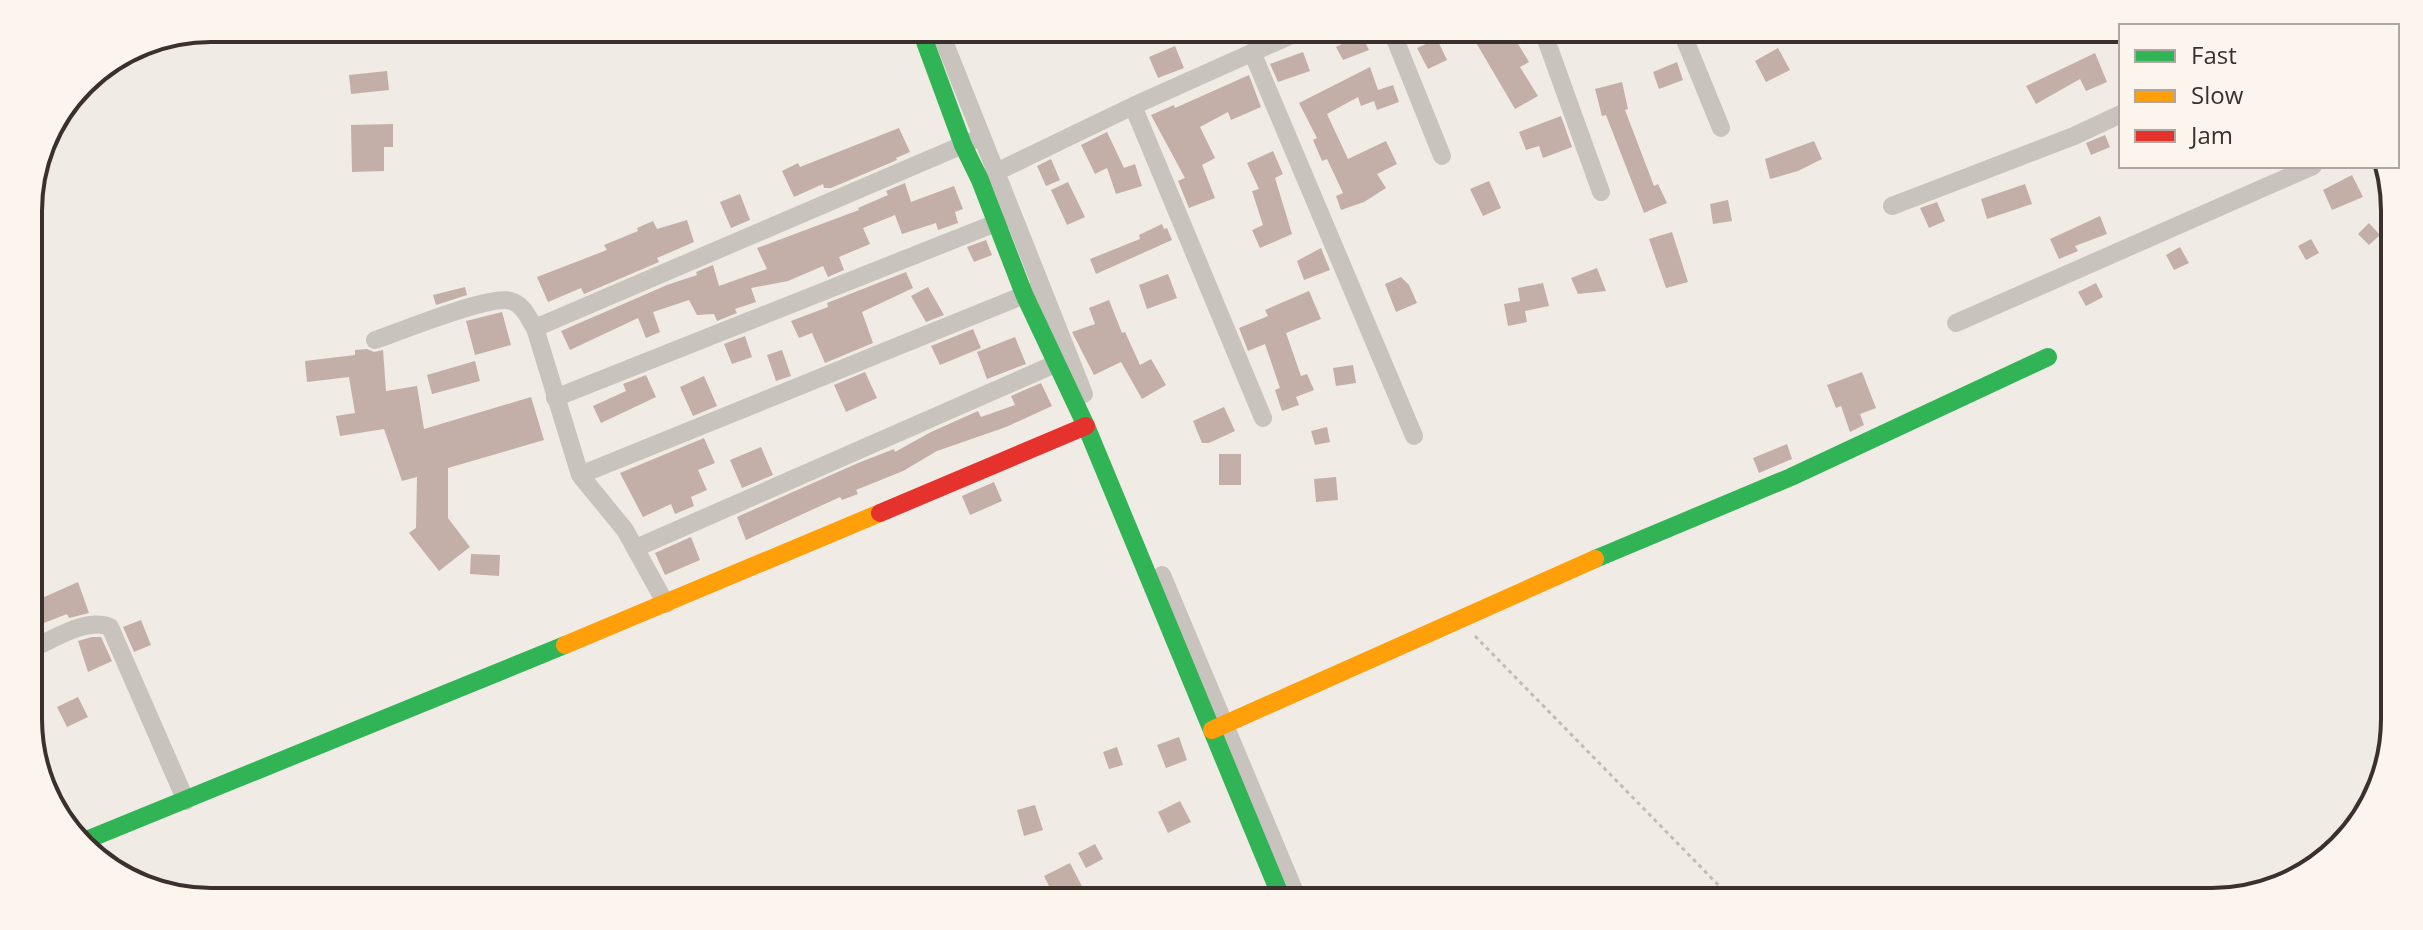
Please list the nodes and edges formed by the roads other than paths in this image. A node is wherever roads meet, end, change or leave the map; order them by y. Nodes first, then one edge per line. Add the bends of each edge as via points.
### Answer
1 (925, 42) edge
2 (944, 42) edge
3 (1275, 42) edge
4 (1396, 42) edge
5 (1547, 42) edge
6 (1686, 42) edge
7 (1252, 52) junction
8 (1133, 106) junction
9 (2119, 115) edge
10 (1721, 128) dead end
11 (981, 137) junction
12 (963, 145) junction
13 (1442, 156) dead end
14 (2308, 168) edge
15 (988, 176) junction
16 (1601, 192) dead end
17 (1892, 206) dead end
18 (1005, 220) junction
19 (1033, 291) junction
20 (1956, 323) dead end
21 (535, 328) junction
22 (375, 340) dead end
23 (2048, 357) dead end
24 (1055, 364) junction
25 (555, 398) junction
26 (1263, 418) dead end
27 (1086, 426) junction
28 (1414, 436) dead end
29 (580, 475) junction
30 (636, 548) junction
31 (666, 604) junction
32 (42, 644) edge
33 (1218, 726) junction
34 (186, 801) junction
35 (92, 838) edge
36 (1278, 888) edge
37 (1293, 888) edge

1 - 12 street
2 - 11 street
3 - 7 street
4 - 13 street
5 - 16 street
6 - 10 street
7 - 8 street
7 - 28 street
8 - 15 street
8 - 26 street
9 - 17 street
11 - 12 street
11 - 15 street
12 - 15 street
12 - 21 street
14 - 20 street
15 - 18 street
18 - 19 street
18 - 25 street
19 - 24 street
19 - 29 street
19 - 33 street via 1067,354
21 - 22 street via 522,306 509,300 487,302
21 - 25 street
23 - 33 street via 1791,477
24 - 27 street
24 - 30 street
25 - 29 street
27 - 31 street
27 - 33 street
29 - 30 street
30 - 31 street
31 - 34 street
32 - 34 street via 96,625 110,627
33 - 36 street
33 - 37 street
34 - 35 street

